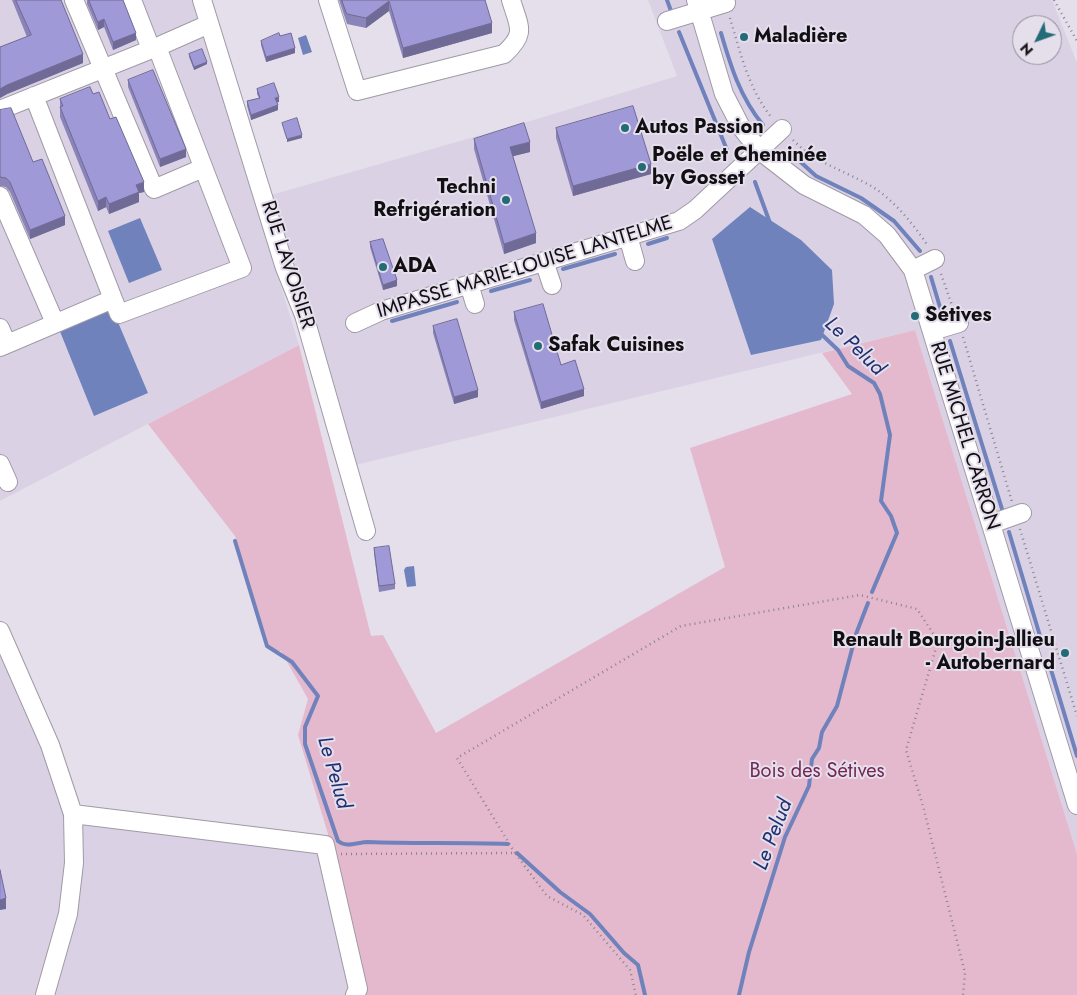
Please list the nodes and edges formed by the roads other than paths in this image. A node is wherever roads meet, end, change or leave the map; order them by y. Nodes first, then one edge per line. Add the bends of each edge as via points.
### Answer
1 (74, 0) edge
2 (132, 0) edge
3 (202, 0) edge
4 (328, 0) edge
5 (511, 0) edge
6 (726, 3) dead end
7 (697, 5) edge
8 (667, 20) dead end
9 (209, 24) junction
10 (154, 48) junction
11 (102, 68) junction
12 (34, 96) junction
13 (0, 110) edge
14 (782, 130) dead end
15 (759, 150) junction
16 (203, 168) junction
17 (0, 196) edge
18 (628, 236) junction
19 (935, 259) dead end
20 (544, 261) junction
21 (634, 262) dead end
22 (912, 270) junction
23 (469, 284) junction
24 (552, 285) dead end
25 (113, 299) junction
26 (475, 304) dead end
27 (959, 323) dead end
28 (55, 324) junction
29 (356, 324) dead end
30 (932, 331) junction
31 (2, 340) edge
32 (0, 464) edge
33 (8, 482) dead end
34 (1022, 513) dead end
35 (991, 524) junction
36 (366, 531) dead end
37 (0, 631) edge
38 (1077, 805) edge
39 (72, 814) junction
40 (45, 995) edge
41 (356, 995) edge

1 - 11 street
2 - 10 street
3 - 9 street, RUE LAVOISIER
4 - 5 street via 357,91 504,54 517,42 520,31
6 - 7 street
7 - 8 street
7 - 15 street, RUE MICHEL CARRON via 724,94 741,127
9 - 10 street
9 - 36 street, RUE LAVOISIER via 285,268 304,315
10 - 11 street
10 - 16 street
11 - 12 street
11 - 16 street via 154,189
12 - 13 street
12 - 25 street
14 - 15 street, IMPASSE MARIE-LOUISE LANTELME
15 - 18 street, IMPASSE MARIE-LOUISE LANTELME via 679,221
15 - 22 street, RUE MICHEL CARRON via 804,185 864,215 886,235
16 - 25 street via 242,268 119,314
17 - 28 street
18 - 20 street, IMPASSE MARIE-LOUISE LANTELME
18 - 21 street
19 - 22 street
20 - 23 street, IMPASSE MARIE-LOUISE LANTELME
20 - 24 street
22 - 30 street, RUE MICHEL CARRON
23 - 26 street
23 - 29 street, IMPASSE MARIE-LOUISE LANTELME via 381,310
25 - 28 street
27 - 30 street
28 - 31 street
30 - 35 street, RUE MICHEL CARRON
32 - 33 street
34 - 35 street
35 - 38 street, RUE MICHEL CARRON
37 - 39 street via 50,746
39 - 40 street via 74,863 68,914
39 - 41 street via 325,845 358,989

